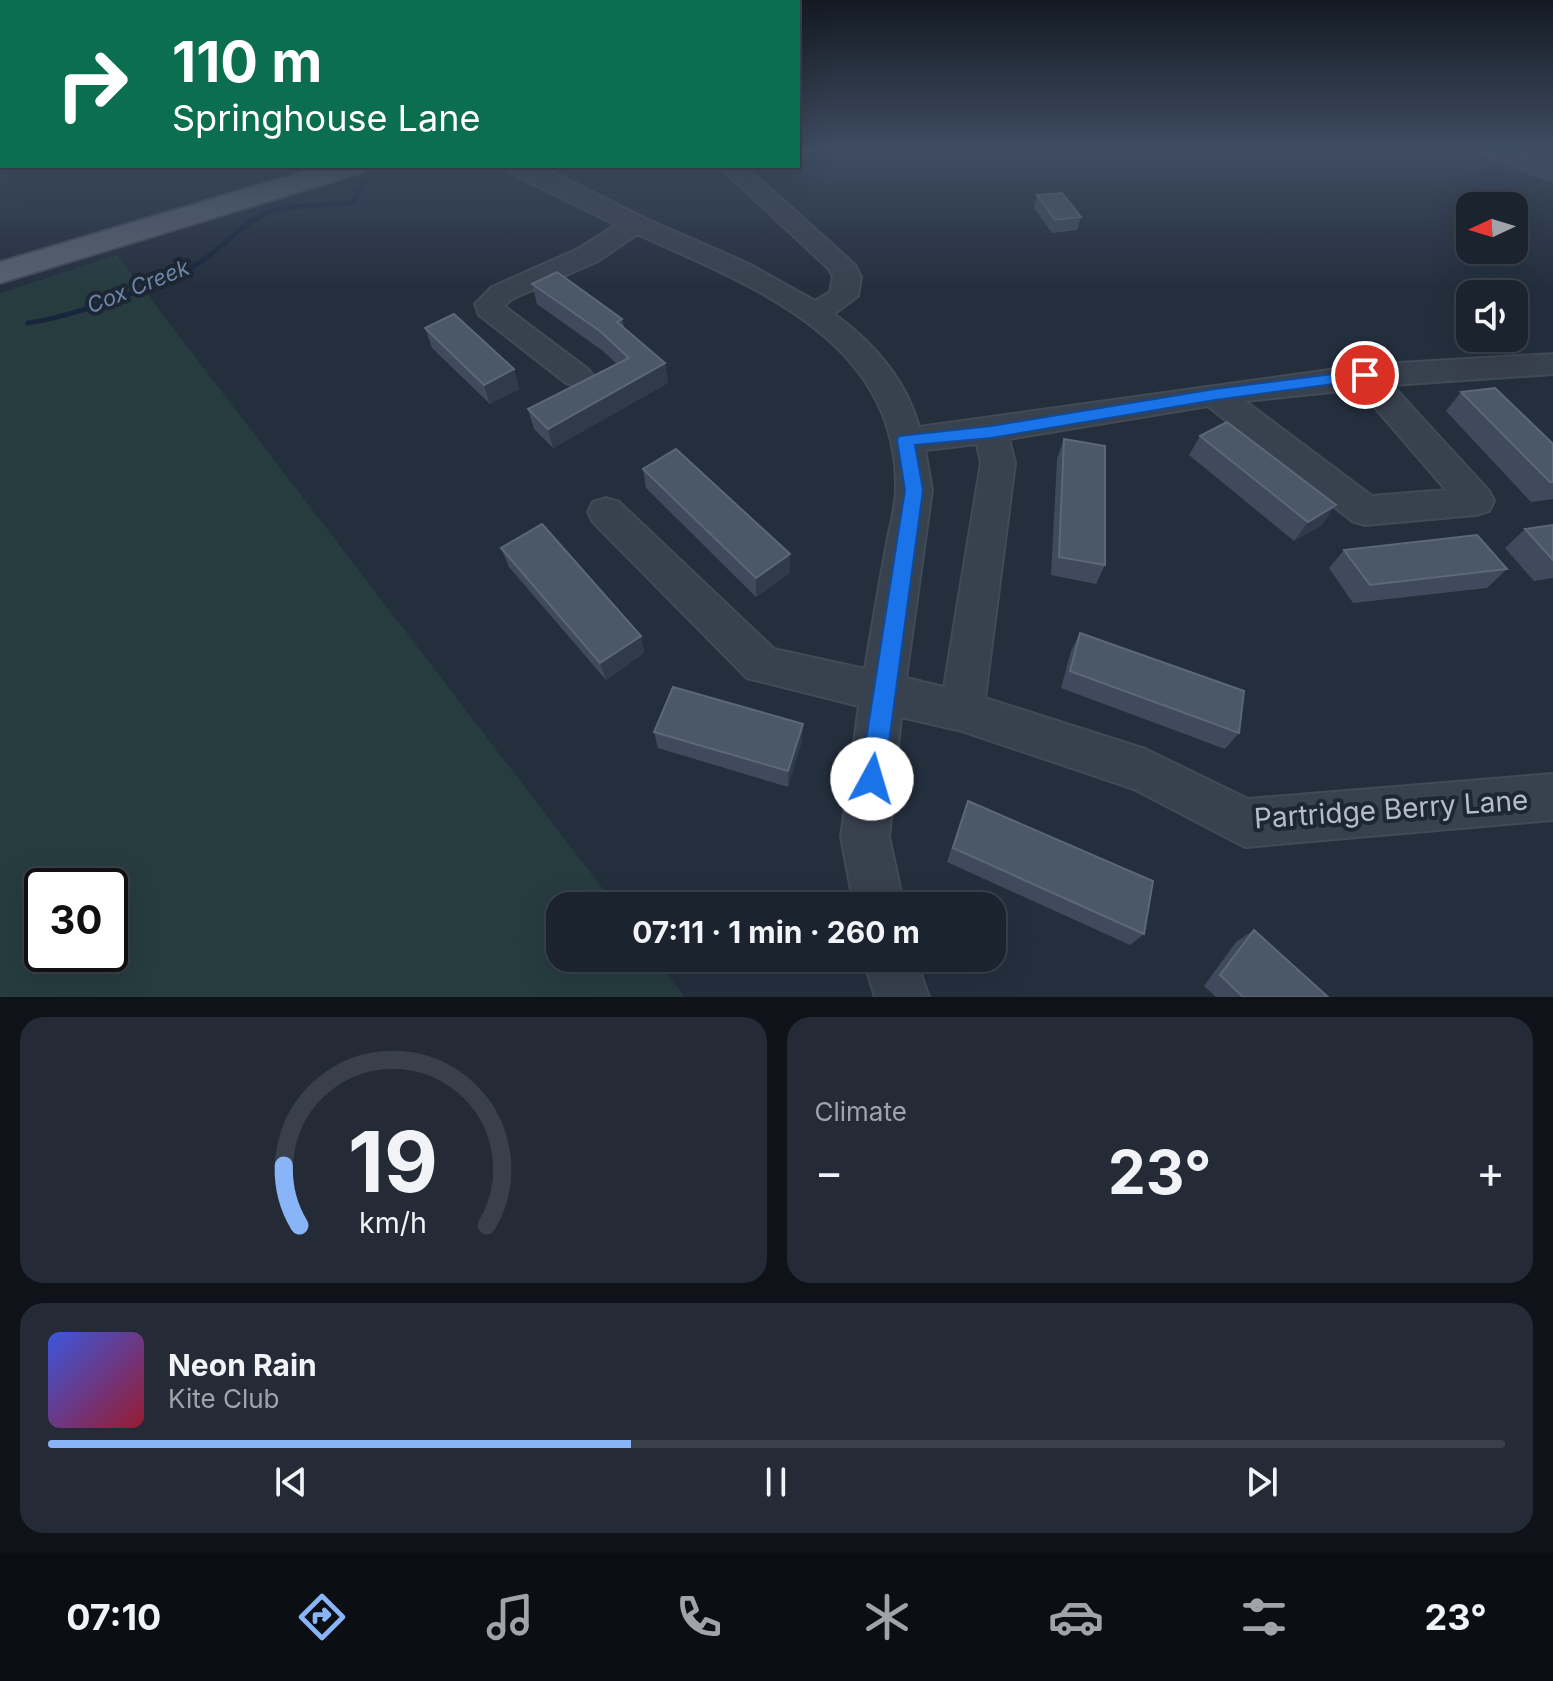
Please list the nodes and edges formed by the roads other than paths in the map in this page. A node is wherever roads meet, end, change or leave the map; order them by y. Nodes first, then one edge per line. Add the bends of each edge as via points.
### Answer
1 (198, 196) edge
2 (256, 196) edge
3 (581, 196) edge
4 (764, 196) edge
5 (635, 224) junction
6 (0, 254) edge
7 (0, 273) edge
8 (814, 314) junction
9 (1553, 364) edge
10 (1365, 375) junction
11 (577, 376) dead end
12 (1215, 395) junction
13 (991, 432) junction
14 (905, 440) junction
15 (606, 512) dead end
16 (882, 693) junction
17 (962, 711) junction
18 (1553, 797) edge
19 (876, 892) edge
20 (894, 972) edge
21 (902, 997) edge

1 - 6 main road
2 - 7 main road
3 - 5 street
4 - 8 street via 841,265 847,277 844,296
5 - 8 street via 745,272
5 - 11 street via 588,255 502,293 489,304
8 - 14 street via 843,333 888,387
9 - 10 street
10 - 12 street
10 - 12 street via 1476,501 1365,511
12 - 13 street
13 - 14 street
13 - 17 street via 998,463
14 - 16 street via 914,490
15 - 16 street, Partridge Berry Lane via 762,665
16 - 17 street, Partridge Berry Lane
16 - 19 street via 865,837
17 - 18 street, Partridge Berry Lane via 1145,771 1245,823
20 - 21 street

